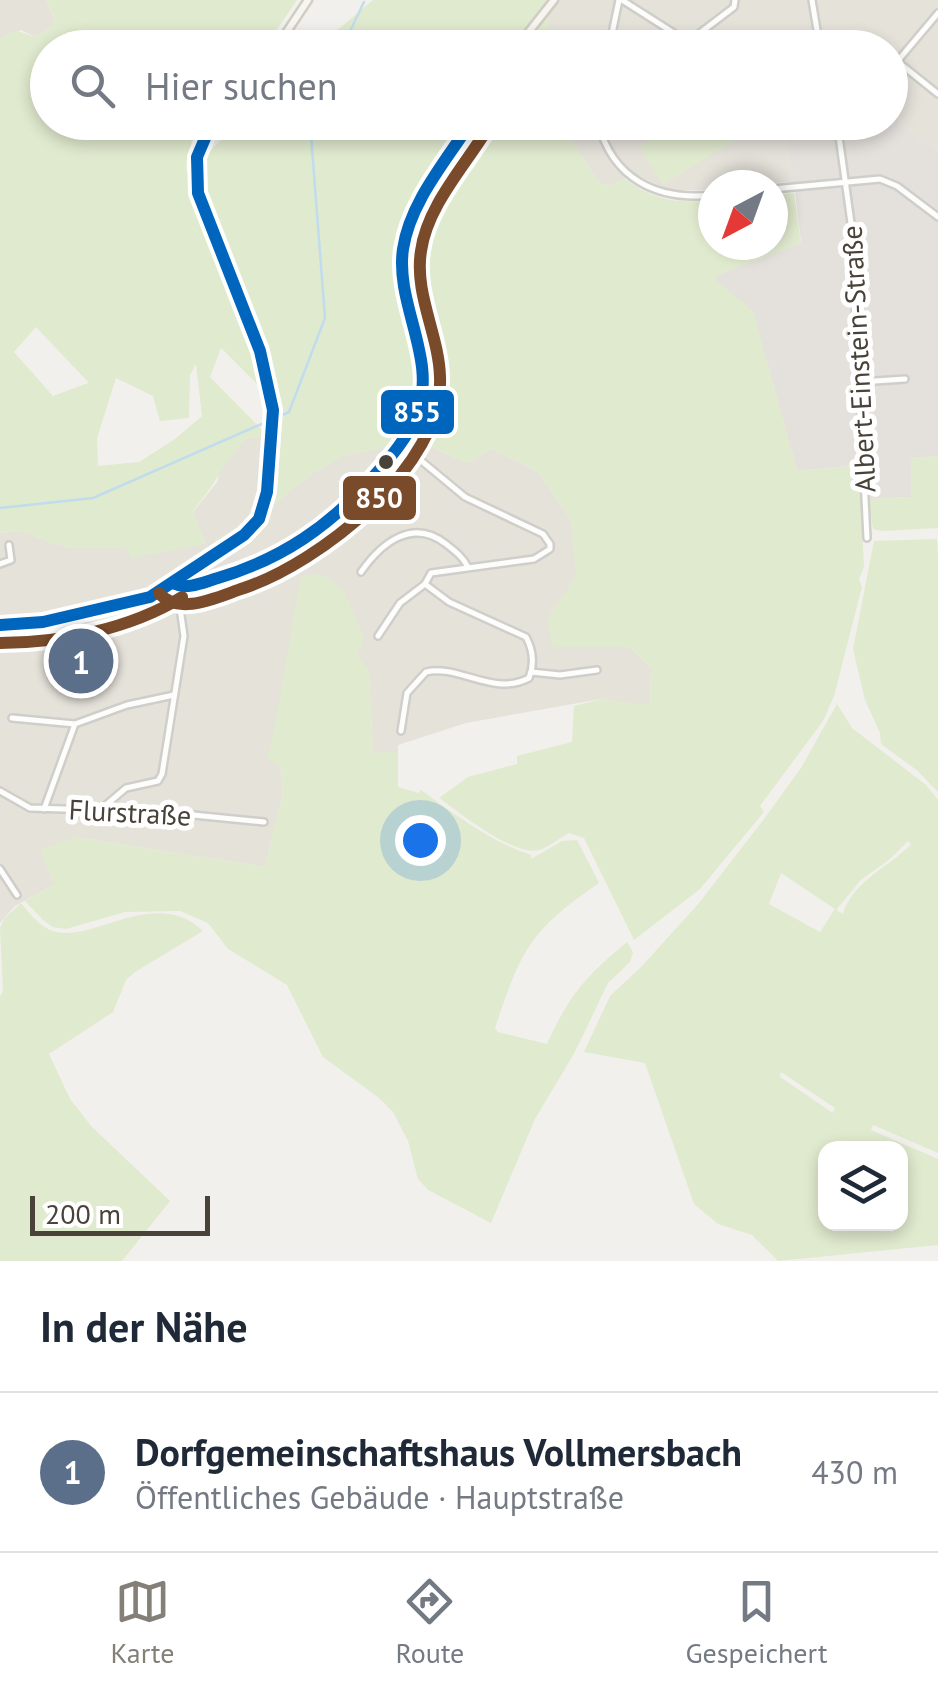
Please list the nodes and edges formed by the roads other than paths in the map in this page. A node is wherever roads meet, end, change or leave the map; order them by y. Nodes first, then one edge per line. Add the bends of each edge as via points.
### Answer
1 (308, 0) edge
2 (554, 0) edge
3 (620, 0) edge
4 (735, 0) edge
5 (812, 0) edge
6 (938, 13) edge
7 (288, 30) edge
8 (530, 30) edge
9 (612, 30) edge
10 (669, 30) edge
11 (704, 30) edge
12 (817, 30) edge
13 (908, 50) edge
14 (908, 70) edge
15 (938, 94) edge
16 (204, 140) edge
17 (460, 140) edge
18 (605, 140) edge
19 (840, 140) edge
20 (847, 181) junction
21 (788, 187) edge
22 (698, 195) edge
23 (938, 217) edge
24 (905, 379) dead end
25 (860, 382) junction
26 (401, 444) junction
27 (867, 538) dead end
28 (9, 545) dead end
29 (0, 564) edge
30 (468, 567) junction
31 (361, 572) dead end
32 (175, 584) junction
33 (425, 584) junction
34 (0, 625) edge
35 (378, 636) dead end
36 (597, 670) dead end
37 (531, 672) junction
38 (174, 695) junction
39 (12, 718) dead end
40 (75, 724) junction
41 (401, 730) dead end
42 (0, 792) edge
43 (44, 808) junction
44 (100, 810) junction
45 (264, 822) dead end
46 (0, 869) edge
47 (17, 895) dead end

1 - 7 main road
2 - 8 main road
3 - 9 street
3 - 10 street
4 - 11 street
5 - 12 street
6 - 13 street
14 - 15 street
16 - 32 main road via 197,156 198,193 260,351 274,430 259,519
17 - 26 main road via 406,234 405,284 423,394
18 - 22 street via 612,158 640,185
19 - 20 street, Albert-Einstein-Straße
20 - 21 street
20 - 23 street via 890,182
20 - 25 street, Albert-Einstein-Straße
24 - 25 street
25 - 27 street, Albert-Einstein-Straße
26 - 30 street via 465,497 550,544 534,559
26 - 32 main road via 315,536 258,565
28 - 29 street via 11,560
30 - 31 street via 423,532 389,540
30 - 33 street via 431,573
32 - 34 main road via 132,602
32 - 38 street via 184,636
33 - 35 street via 400,604
33 - 37 street via 526,637
36 - 37 street
37 - 41 street via 512,684 426,672 407,692
38 - 40 street
38 - 44 street via 158,781 126,788
39 - 40 street
40 - 43 street
42 - 43 street, Flurstraße
43 - 44 street, Flurstraße
44 - 45 street, Flurstraße
46 - 47 street

